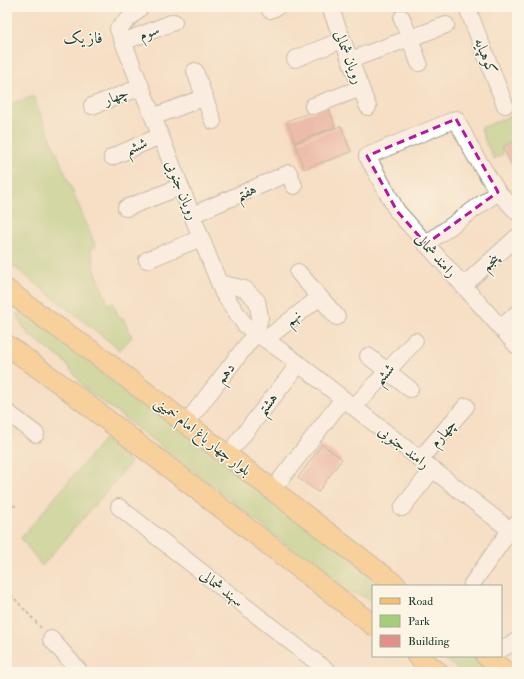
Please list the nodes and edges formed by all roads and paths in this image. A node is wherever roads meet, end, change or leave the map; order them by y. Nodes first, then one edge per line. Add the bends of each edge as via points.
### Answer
1 (141, 7) edge
2 (330, 7) edge
3 (467, 7) edge
4 (402, 18) dead end
5 (174, 22) dead end
6 (446, 25) dead end
7 (410, 38) junction
8 (342, 40) junction
9 (123, 42) junction
10 (295, 60) dead end
11 (350, 60) junction
12 (418, 63) dead end
13 (195, 71) dead end
14 (141, 87) junction
15 (361, 88) junction
16 (205, 97) junction
17 (506, 105) dead end
18 (92, 106) dead end
19 (313, 106) dead end
20 (368, 107) dead end
21 (153, 117) junction
22 (213, 121) dead end
23 (160, 136) junction
24 (112, 157) dead end
25 (294, 186) dead end
26 (180, 187) junction
27 (498, 192) junction
28 (126, 208) dead end
29 (517, 212) edge
30 (192, 215) junction
31 (201, 238) junction
32 (517, 238) edge
33 (426, 244) junction
34 (147, 260) dead end
35 (298, 272) dead end
36 (219, 283) junction
37 (463, 286) junction
38 (7, 290) edge
39 (320, 297) junction
40 (7, 299) edge
41 (517, 313) edge
42 (337, 317) dead end
43 (47, 320) junction
44 (501, 328) junction
45 (261, 336) junction
46 (7, 339) edge
47 (415, 341) dead end
48 (517, 346) edge
49 (14, 351) edge
50 (368, 356) dead end
51 (294, 360) junction
52 (387, 371) junction
53 (410, 389) dead end
54 (348, 403) junction
55 (466, 406) dead end
56 (7, 412) edge
57 (194, 413) dead end
58 (36, 434) dead end
59 (236, 444) dead end
60 (426, 464) junction
61 (280, 480) dead end
62 (7, 506) edge
63 (16, 506) dead end
64 (119, 507) dead end
65 (402, 508) dead end
66 (513, 526) edge
67 (472, 584) dead end
68 (396, 585) edge
69 (7, 590) edge
70 (372, 624) edge
71 (51, 639) joint
72 (517, 645) edge
73 (502, 649) edge
74 (418, 657) edge
75 (487, 657) edge
76 (324, 671) edge
77 (80, 672) edge
78 (438, 672) edge
79 (506, 672) edge

1 - 9 street, رویان جنوبی via 118,29
2 - 8 street, رویان شمالی
3 - 17 street, کوهپایه
4 - 7 street
5 - 9 street, سوم
6 - 7 street
7 - 11 street
7 - 12 street
8 - 10 street
8 - 11 street, رویان شمالی
9 - 14 street, رویان جنوبی
11 - 15 street, رویان شمالی
13 - 16 street
14 - 18 street, چهار
14 - 21 street, رویان جنوبی
15 - 19 street
15 - 20 street, رویان شمالی
16 - 21 street
16 - 22 street
21 - 23 street, رویان جنوبی
23 - 24 street, ششم
23 - 26 street, رویان جنوبی
25 - 30 street, هفتم via 288,173
26 - 28 street
26 - 30 street, رویان جنوبی
27 - 29 street
27 - 33 street
27 - 33 street, رامند شمالی via 456,119 367,156 397,211
30 - 31 street, رویان جنوبی
31 - 34 street
31 - 36 street, رویان جنوبی
32 - 37 street, پنجم
33 - 37 street, رامند شمالی
35 - 39 street
36 - 45 street, رویان جنوبی via 222,293 245,325
36 - 45 street via 245,289 257,301
37 - 44 street, رامند شمالی
38 - 43 main road, بلوار چهار باغ امام خمینی
39 - 42 street
39 - 45 street, نهم
40 - 43 main road
41 - 44 street
43 - 68 main road, بلوار چهار باغ امام خمینی via 98,355
44 - 48 street, رامند شمالی
45 - 51 street, رویان جنوبی
45 - 57 street, دهم
46 - 49 main road
47 - 52 street, ششم
49 - 70 main road
50 - 52 street
51 - 54 street, رامند جنوبی
51 - 59 street, هشتم
52 - 53 street
52 - 54 street, ششم
54 - 60 street, رامند جنوبی
54 - 61 street
55 - 60 street, چهارم
56 - 58 street
60 - 65 street, چهارم
60 - 66 street, رامند جنوبی
62 - 63 path
64 - 76 street, سهند شمالی
66 - 67 street
69 - 71 path
71 - 77 street
72 - 73 street
74 - 78 main road
75 - 79 main road

